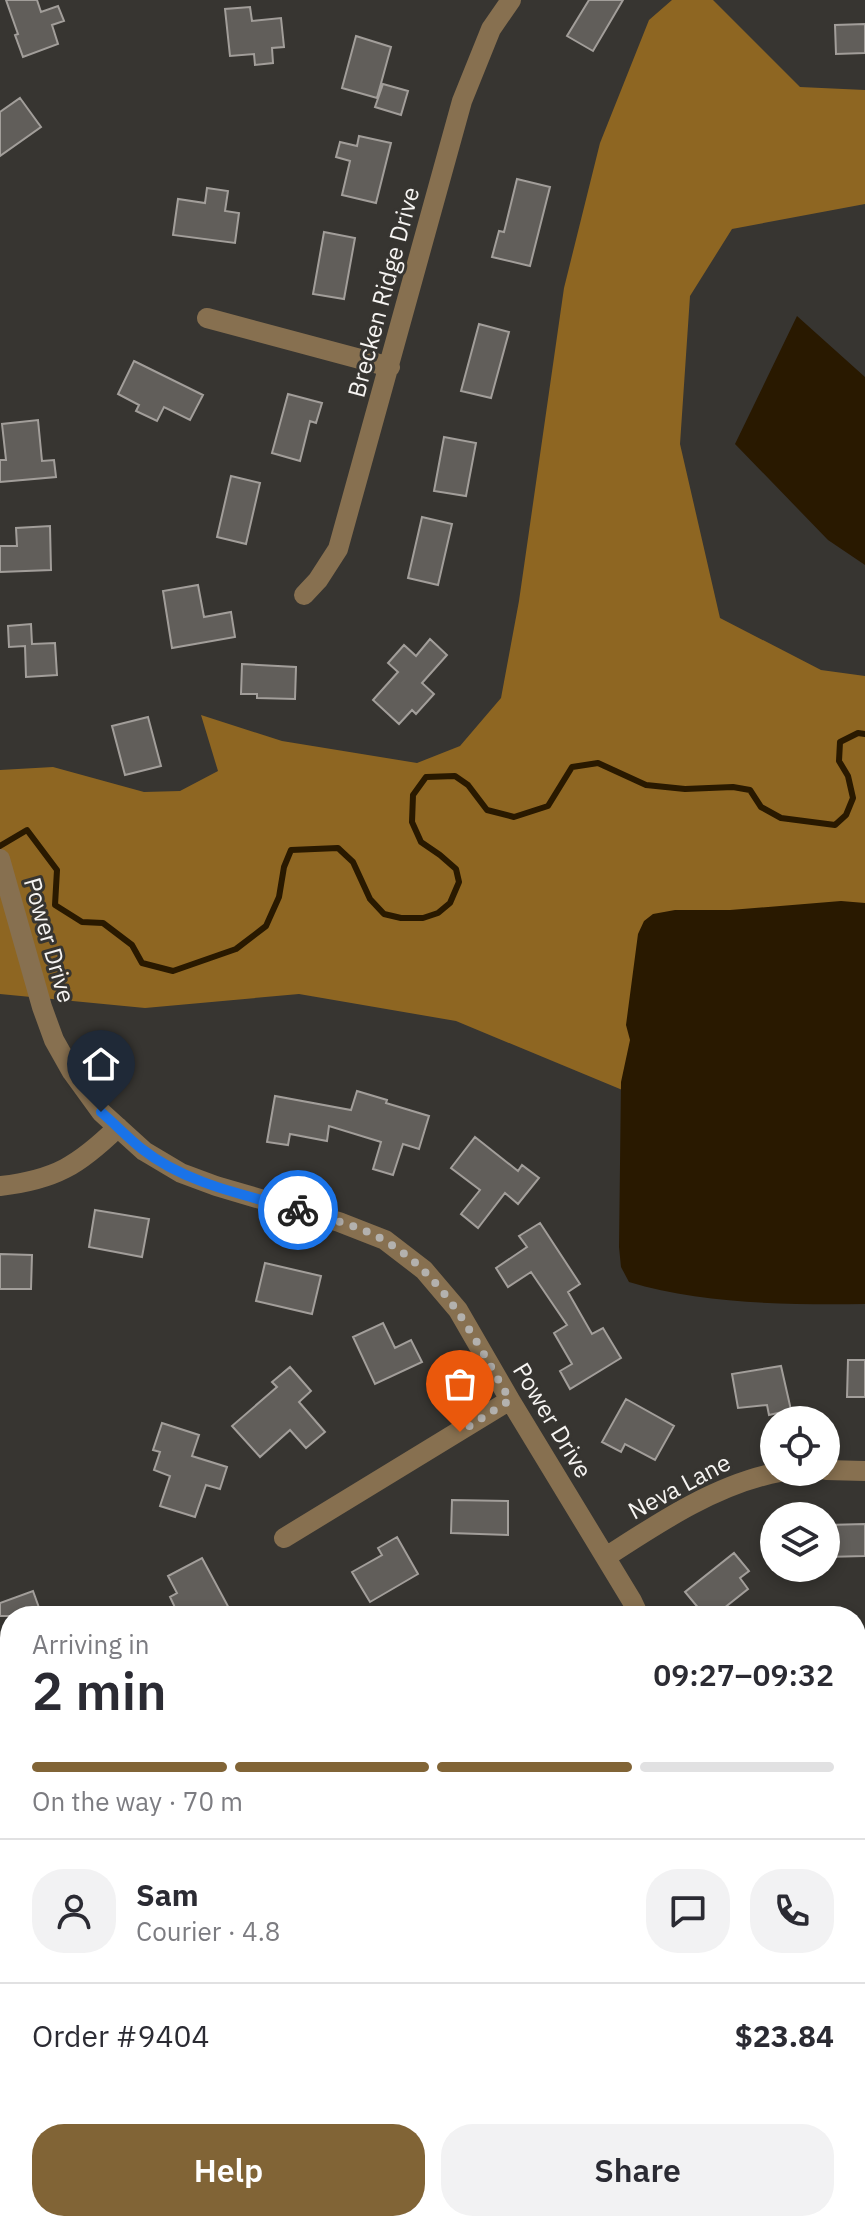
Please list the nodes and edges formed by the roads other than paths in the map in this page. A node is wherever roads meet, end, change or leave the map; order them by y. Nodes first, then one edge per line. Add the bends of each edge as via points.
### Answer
1 (511, 0) edge
2 (207, 318) dead end
3 (390, 367) junction
4 (304, 595) dead end
5 (0, 859) edge
6 (118, 1127) junction
7 (0, 1186) edge
8 (510, 1400) junction
9 (840, 1470) edge
10 (865, 1471) edge
11 (760, 1475) edge
12 (284, 1538) dead end
13 (606, 1557) junction
14 (634, 1606) edge

1 - 3 street, Brecken Ridge Drive via 491,29 462,101
2 - 3 street
3 - 4 street, Brecken Ridge Drive via 338,549
5 - 6 street, Power Drive via 54,1040 101,1112
6 - 7 street via 92,1153 61,1172
6 - 8 street, Power Drive via 144,1151 181,1173 385,1240 424,1270 458,1310
8 - 12 street
8 - 13 street, Power Drive
9 - 10 street
11 - 13 street, Neva Lane via 728,1486
13 - 14 street, Power Drive

